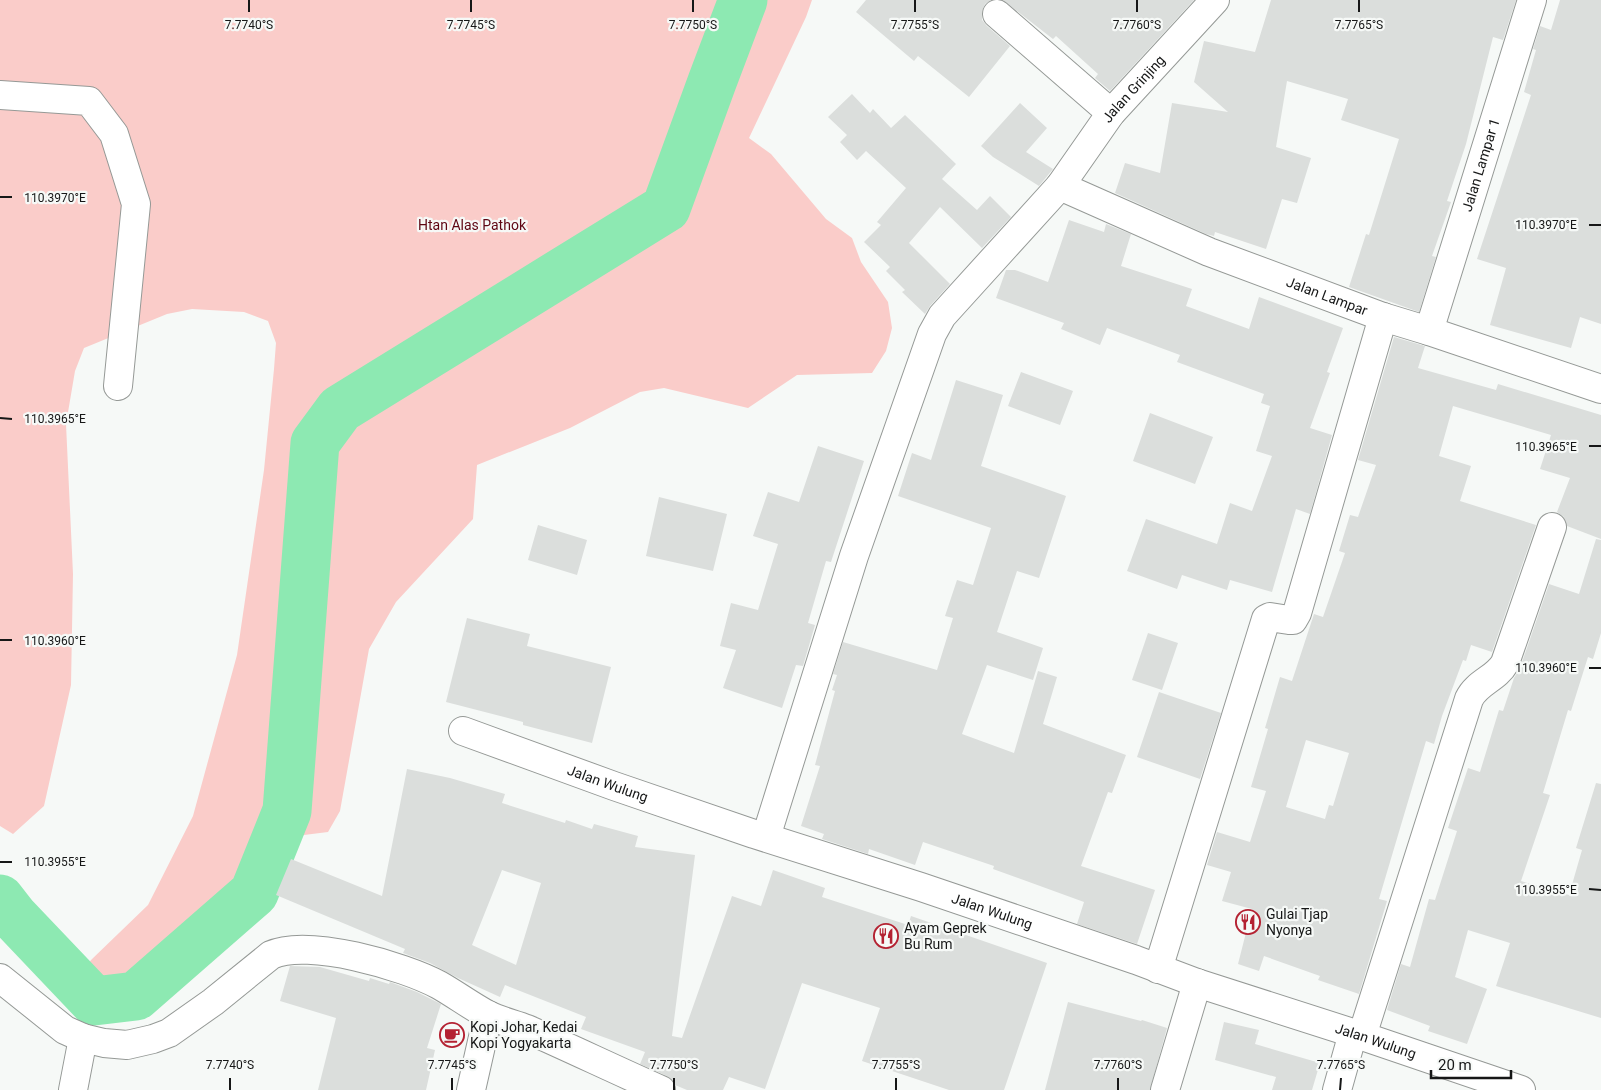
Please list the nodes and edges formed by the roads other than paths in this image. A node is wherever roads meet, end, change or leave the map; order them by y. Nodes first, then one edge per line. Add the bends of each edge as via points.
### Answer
1 (1215, 0) edge
2 (1532, 0) edge
3 (997, 14) dead end
4 (0, 95) edge
5 (1111, 113) junction
6 (1060, 186) junction
7 (1383, 317) junction
8 (1429, 331) junction
9 (118, 386) dead end
10 (1601, 389) edge
11 (1552, 527) dead end
12 (463, 731) dead end
13 (766, 837) junction
14 (1158, 969) junction
15 (0, 978) edge
16 (1197, 984) junction
17 (488, 1015) junction
18 (1357, 1035) junction
19 (83, 1038) junction
20 (1514, 1089) edge
21 (73, 1090) edge
22 (471, 1090) edge
23 (661, 1090) edge
24 (1165, 1090) edge
25 (1337, 1090) edge

1 - 5 street, Jalan Grinjing
2 - 8 street, Jalan Lampar 1
3 - 5 street
4 - 9 street via 89,101 114,134 136,204
5 - 6 street, Jalan Grinjing
6 - 7 street, Jalan Lampar via 1209,252
6 - 13 street, Jalan Grinjing via 942,316 932,334 854,556
7 - 8 street, Jalan Lampar
7 - 14 street via 1297,613 1294,620 1270,616 1266,619
8 - 10 street, Jalan Lampar
11 - 18 street via 1505,663 1496,674 1473,690 1469,699
12 - 13 street, Jalan Wulung
13 - 14 street, Jalan Wulung via 920,886
14 - 16 street, Jalan Wulung
15 - 19 street via 65,1030
16 - 18 street, Jalan Wulung
16 - 24 street
17 - 19 street via 438,984 394,966 316,950 296,950 271,955 169,1033 126,1045
17 - 22 street
17 - 23 street
18 - 20 street, Jalan Wulung
18 - 25 street
19 - 21 street

